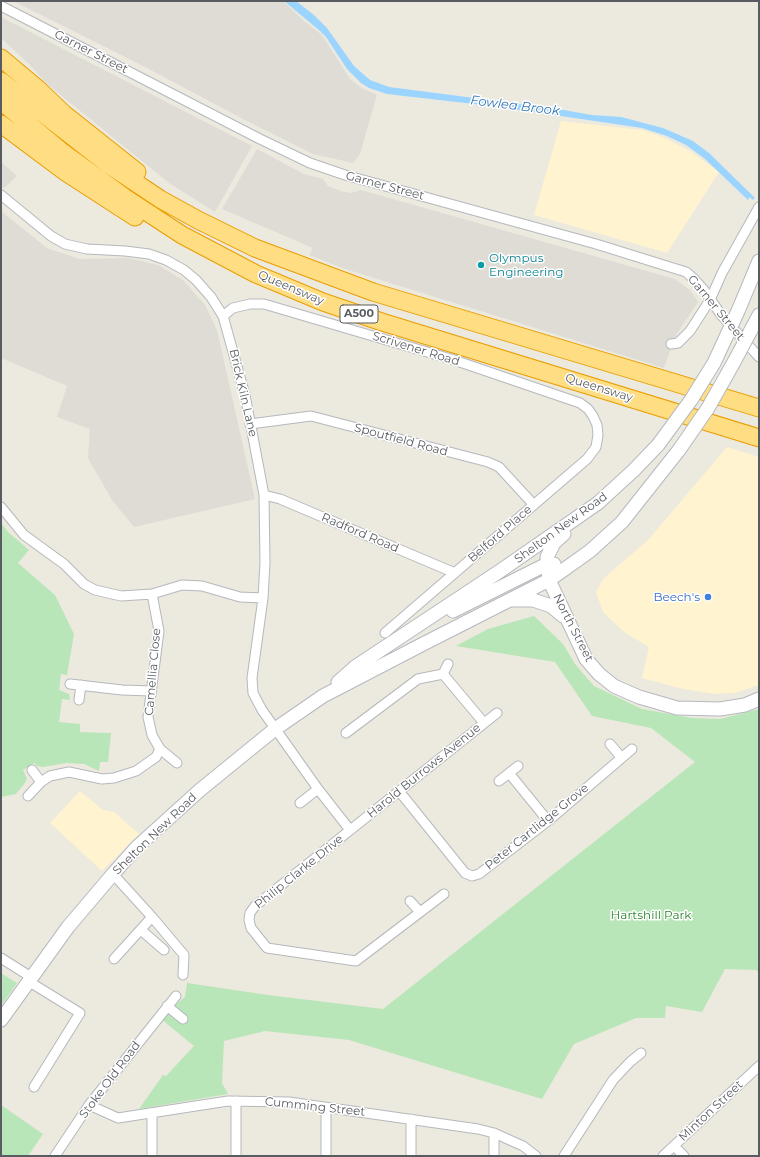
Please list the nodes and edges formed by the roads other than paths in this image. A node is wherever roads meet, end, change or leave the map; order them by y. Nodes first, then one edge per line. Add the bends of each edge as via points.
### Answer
1 (1, 6) edge
2 (1, 58) edge
3 (1, 81) edge
4 (1, 101) edge
5 (1, 124) edge
6 (1, 195) edge
7 (759, 207) edge
8 (255, 248) junction
9 (759, 261) edge
10 (256, 274) junction
11 (710, 300) junction
12 (759, 315) edge
13 (224, 316) junction
14 (671, 344) dead end
15 (759, 357) edge
16 (759, 408) edge
17 (250, 424) junction
18 (597, 425) joint
19 (759, 438) edge
20 (264, 494) junction
21 (598, 503) junction
22 (534, 505) junction
23 (1, 507) edge
24 (547, 564) junction
25 (562, 571) junction
26 (455, 573) junction
27 (549, 580) junction
28 (152, 594) junction
29 (263, 598) junction
30 (508, 600) junction
31 (566, 619) junction
32 (412, 630) junction
33 (385, 633) dead end
34 (448, 664) dead end
35 (443, 674) junction
36 (70, 684) dead end
37 (81, 685) junction
38 (151, 691) junction
39 (323, 696) junction
40 (759, 699) edge
41 (79, 700) dead end
42 (497, 713) dead end
43 (484, 723) junction
44 (275, 729) junction
45 (346, 733) dead end
46 (610, 744) dead end
47 (160, 749) junction
48 (632, 749) dead end
49 (621, 756) junction
50 (177, 763) dead end
51 (518, 766) dead end
52 (32, 770) dead end
53 (509, 773) junction
54 (499, 781) dead end
55 (41, 782) junction
56 (318, 789) junction
57 (399, 791) junction
58 (28, 796) dead end
59 (300, 803) dead end
60 (548, 821) junction
61 (350, 830) junction
62 (112, 874) junction
63 (444, 894) dead end
64 (410, 901) dead end
65 (420, 912) junction
66 (152, 917) junction
67 (140, 930) junction
68 (164, 950) dead end
69 (1, 958) edge
70 (114, 959) dead end
71 (183, 976) dead end
72 (30, 979) junction
73 (176, 996) dead end
74 (167, 1006) junction
75 (183, 1019) dead end
76 (1, 1020) edge
77 (641, 1053) dead end
78 (759, 1066) edge
79 (34, 1087) dead end
80 (236, 1101) junction
81 (89, 1105) junction
82 (326, 1108) junction
83 (152, 1113) junction
84 (411, 1119) junction
85 (494, 1133) junction
86 (674, 1146) junction
87 (55, 1156) edge
88 (152, 1156) edge
89 (236, 1156) edge
90 (326, 1156) edge
91 (411, 1156) edge
92 (494, 1156) edge
93 (536, 1156) edge
94 (564, 1156) edge
95 (663, 1156) edge
96 (684, 1156) edge

1 - 11 street, Garner Street via 310,163 345,176 596,244 686,272
2 - 8 highway via 64,114 152,184
3 - 8 highway, Queensway / A500 via 109,165 160,199
4 - 10 highway, Queensway / A500 via 127,199 182,235
5 - 10 highway via 116,206 207,254
6 - 13 street, Brick Kiln Lane via 51,236 65,244 87,249 149,254 166,260 196,280
7 - 11 street
8 - 16 highway, Queensway / A500 via 373,292
9 - 21 main road, Shelton New Road, bridge via 714,363 691,400 658,445
10 - 19 highway, Queensway / A500 via 323,302 382,322
11 - 14 street via 686,336 678,344
11 - 15 street, Garner Street
12 - 25 main road, Shelton New Road, bridge via 708,408 679,450 622,522 590,551
13 - 17 street, Brick Kiln Lane via 245,394
13 - 18 street, Scrivener Road via 233,308 264,304 443,356 580,404 588,409
17 - 20 street, Brick Kiln Lane
17 - 22 street, Spoutfield Road via 311,416 488,462 498,468
18 - 22 street, Belford Place via 596,447 587,459
20 - 26 street, Radford Road
20 - 29 street, Brick Kiln Lane
21 - 24 main road, North Street via 554,543 547,557
21 - 32 main road, Shelton New Road
22 - 26 street, Belford Place
23 - 28 street via 24,536 64,564 84,584 95,590 121,596
24 - 25 main road via 554,564
24 - 27 main road, North Street
24 - 32 main road
25 - 27 main road, Shelton New Road
26 - 33 street, Belford Place
27 - 30 main road, Shelton New Road
27 - 31 main road, North Street
28 - 29 street via 182,585 202,586 240,597
28 - 38 street, Camellia Close via 159,631
29 - 44 street, Brick Kiln Lane via 252,678 253,693
30 - 31 main road via 533,600 551,606
30 - 39 main road, Shelton New Road
31 - 40 main road, North Street via 586,659 599,674 614,686 639,697 677,708 713,709 745,705
32 - 39 main road, Shelton New Road via 355,667
34 - 35 street
35 - 43 street
35 - 45 street via 418,679
36 - 37 street
37 - 38 street
37 - 41 street
38 - 47 street, Camellia Close via 148,717 152,735
39 - 44 main road, Shelton New Road
42 - 43 street, Harold Burrows Avenue
43 - 57 street, Harold Burrows Avenue
44 - 56 street, Brick Kiln Lane
44 - 62 main road, Shelton New Road via 200,790 137,847
46 - 49 street
47 - 50 street, Camellia Close
47 - 55 street via 156,757 136,771 114,778 102,779 69,772 50,776
48 - 49 street, Peter Cartlidge Grove
49 - 60 street, Peter Cartlidge Grove
51 - 53 street
52 - 55 street
53 - 54 street
53 - 60 street
55 - 58 street
56 - 59 street
56 - 61 street, Brick Kiln Lane
57 - 60 street, Peter Cartlidge Grove via 465,873 472,876 479,874
57 - 61 street, Harold Burrows Avenue
61 - 65 street, Philip Clarke Drive via 252,910 249,920 251,928 267,948 356,961
62 - 66 street
62 - 72 main road, Shelton New Road via 68,927
63 - 65 street, Philip Clarke Drive
64 - 65 street
66 - 67 street
66 - 71 street via 184,955
67 - 68 street
67 - 70 street
69 - 72 street
72 - 76 main road, Shelton New Road
72 - 79 street via 82,1010
73 - 74 street, Stoke Old Road
74 - 75 street
74 - 81 street, Stoke Old Road
77 - 94 street via 614,1080
78 - 86 street, Minton Street
80 - 82 street, Cumming Street via 289,1102
80 - 83 street, Cumming Street
80 - 89 street
81 - 83 street, Cumming Street via 118,1118
81 - 87 street, Stoke Old Road
82 - 84 street, Cumming Street
82 - 90 street
83 - 88 street
84 - 85 street, Cumming Street
84 - 91 street
85 - 92 street
85 - 93 street, Cumming Street via 523,1146
86 - 95 street, Minton Street
86 - 96 street

